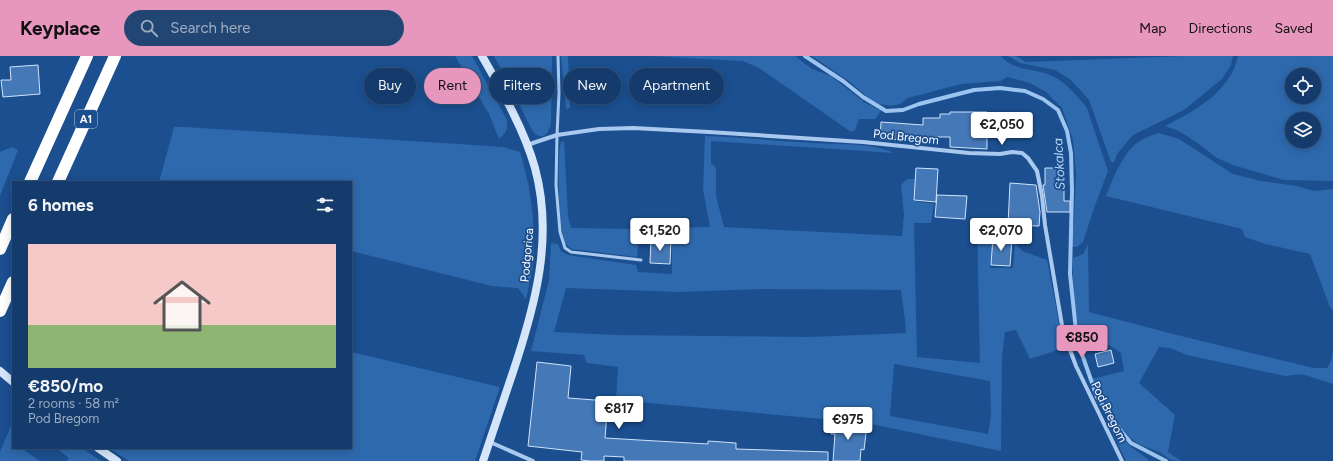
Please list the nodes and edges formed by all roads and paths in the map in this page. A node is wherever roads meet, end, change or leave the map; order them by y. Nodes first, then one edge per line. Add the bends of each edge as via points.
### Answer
1 (87, 56) edge
2 (114, 56) edge
3 (482, 56) edge
4 (558, 56) edge
5 (557, 135) junction
6 (527, 144) junction
7 (30, 181) edge
8 (58, 181) edge
9 (12, 222) edge
10 (0, 249) edge
11 (641, 260) dead end
12 (12, 284) edge
13 (0, 310) edge
14 (0, 372) edge
15 (12, 381) edge
16 (490, 442) junction
17 (99, 449) edge
18 (117, 461) edge
19 (483, 461) edge
20 (533, 461) edge
21 (1122, 461) edge

1 - 7 highway, A1
2 - 8 highway, A1
3 - 6 main road, Podgorica
4 - 5 lane
5 - 6 street
5 - 11 lane via 556,185 560,232 565,248 583,254
5 - 21 street, Pod Bregom via 599,129 633,128 863,142 969,153 1022,153 1037,171 1063,331 1076,366
6 - 16 main road, Podgorica via 540,192 541,264 528,324
9 - 10 highway
12 - 13 highway
14 - 15 main road
16 - 19 main road, Podgorica
16 - 20 street
17 - 18 main road

